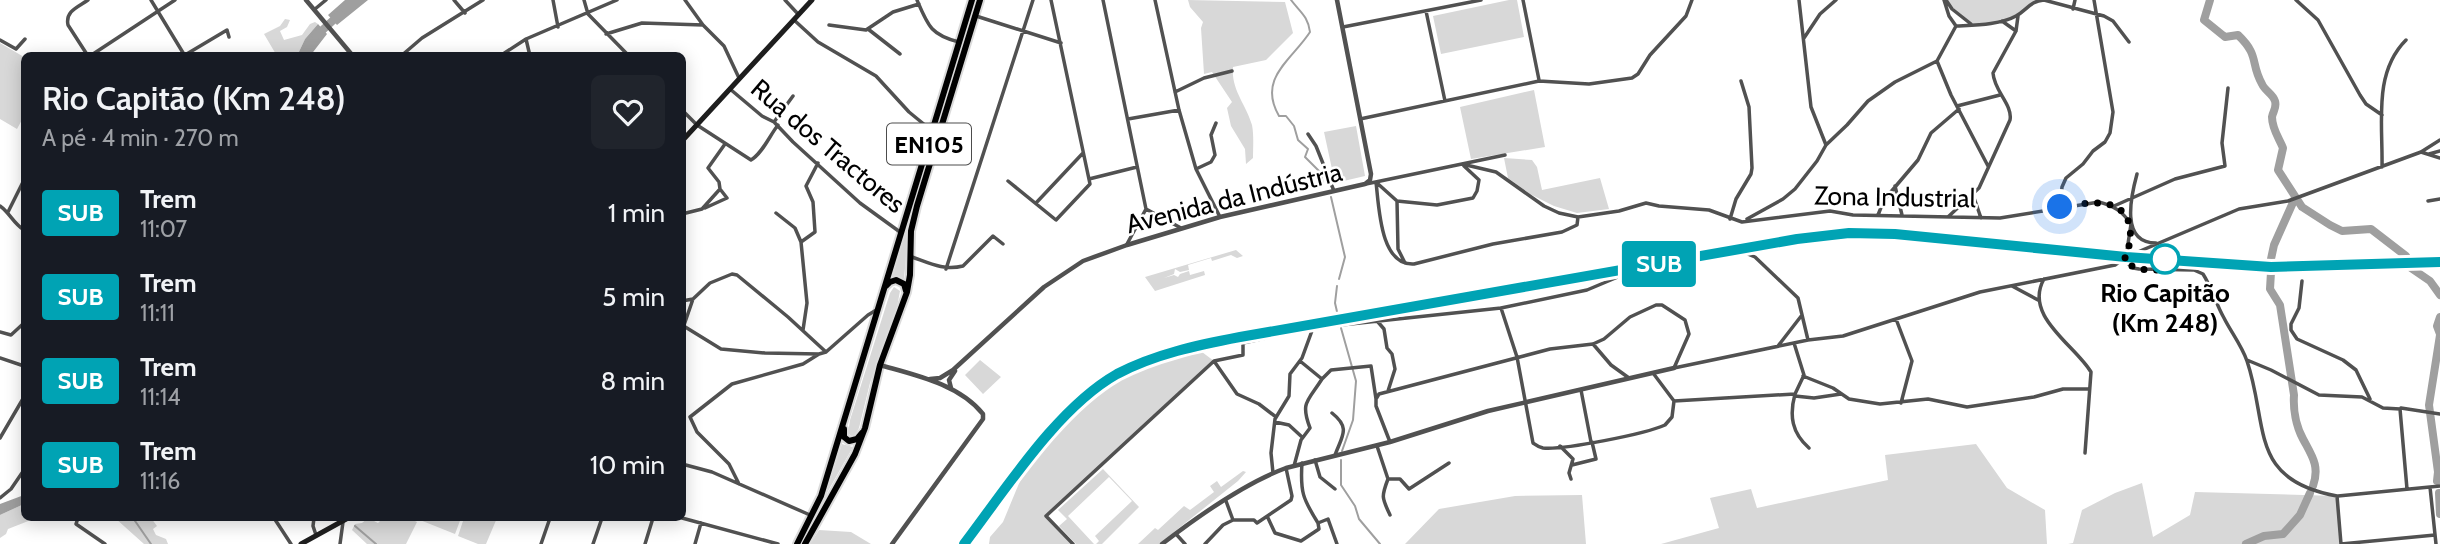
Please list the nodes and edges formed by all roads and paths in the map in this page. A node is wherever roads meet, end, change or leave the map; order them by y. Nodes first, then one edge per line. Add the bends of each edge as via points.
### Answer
1 (88, 0) edge
2 (151, 0) edge
3 (175, 0) edge
4 (306, 0) edge
5 (326, 0) edge
6 (454, 0) edge
7 (483, 0) edge
8 (553, 0) edge
9 (584, 0) edge
10 (617, 0) edge
11 (685, 0) edge
12 (785, 0) edge
13 (812, 0) edge
14 (972, 0) edge
15 (979, 0) edge
16 (1033, 0) edge
17 (1051, 0) edge
18 (1103, 0) edge
19 (1155, 0) edge
20 (1338, 0) edge
21 (1480, 0) edge
22 (1523, 0) edge
23 (1692, 0) edge
24 (1799, 0) edge
25 (1836, 0) edge
26 (1945, 0) edge
27 (2076, 0) edge
28 (2094, 0) edge
29 (2296, 0) edge
30 (918, 2) edge
31 (315, 9) junction
32 (2073, 9) junction
33 (158, 11) junction
34 (1426, 11) junction
35 (465, 13) junction
36 (798, 13) junction
37 (588, 14) junction
38 (2096, 14) junction
39 (975, 15) junction
40 (2018, 16) junction
41 (793, 19) junction
42 (2002, 21) junction
43 (703, 25) junction
44 (829, 25) dead end
45 (1973, 25) junction
46 (1956, 26) junction
47 (558, 27) junction
48 (1343, 27) junction
49 (868, 29) junction
50 (1023, 31) junction
51 (2016, 31) junction
52 (606, 34) junction
53 (229, 37) dead end
54 (25, 39) dead end
55 (526, 39) junction
56 (1803, 39) junction
57 (0, 40) edge
58 (2406, 40) dead end
59 (960, 42) junction
60 (2129, 42) dead end
61 (1061, 43) junction
62 (86, 52) edge
63 (95, 52) edge
64 (183, 52) edge
65 (191, 52) edge
66 (349, 52) edge
67 (406, 52) edge
68 (506, 52) edge
69 (529, 52) edge
70 (625, 52) edge
71 (900, 54) dead end
72 (1937, 61) junction
73 (1232, 71) dead end
74 (739, 78) junction
75 (1539, 81) junction
76 (1741, 81) dead end
77 (729, 89) junction
78 (2228, 89) dead end
79 (1175, 92) junction
80 (2000, 95) junction
81 (793, 96) dead end
82 (1445, 101) junction
83 (1958, 107) junction
84 (1179, 110) junction
85 (686, 114) edge
86 (2382, 115) junction
87 (1128, 119) junction
88 (1360, 119) junction
89 (776, 123) junction
90 (1216, 124) dead end
91 (697, 125) junction
92 (933, 131) junction
93 (1308, 134) dead end
94 (686, 137) edge
95 (2440, 139) edge
96 (725, 144) junction
97 (1826, 145) junction
98 (2440, 150) edge
99 (1083, 152) junction
100 (2421, 152) junction
101 (2429, 154) junction
102 (1505, 155) dead end
103 (2440, 158) edge
104 (818, 163) junction
105 (1462, 164) junction
106 (1988, 166) junction
107 (1137, 167) junction
108 (2382, 167) junction
109 (1196, 169) junction
110 (2137, 174) dead end
111 (1090, 179) junction
112 (1008, 181) dead end
113 (1376, 182) junction
114 (1365, 184) junction
115 (21, 186) edge
116 (1895, 186) junction
117 (720, 189) junction
118 (1334, 191) junction
119 (1973, 195) junction
120 (2131, 198) junction
121 (2440, 199) edge
122 (1397, 201) junction
123 (2428, 201) dead end
124 (1037, 203) junction
125 (0, 206) edge
126 (2114, 206) junction
127 (2060, 207) junction
128 (702, 209) junction
129 (1146, 209) junction
130 (8, 212) junction
131 (686, 213) edge
132 (776, 213) dead end
133 (1878, 215) junction
134 (1902, 215) junction
135 (1950, 216) junction
136 (1220, 217) junction
137 (1578, 217) junction
138 (1980, 218) junction
139 (1730, 219) junction
140 (1742, 222) junction
141 (2131, 224) junction
142 (21, 228) edge
143 (1182, 228) junction
144 (902, 233) junction
145 (801, 242) junction
146 (2157, 243) junction
147 (1003, 244) dead end
148 (1127, 245) junction
149 (910, 256) junction
150 (2125, 258) junction
151 (1406, 264) junction
152 (946, 269) junction
153 (2044, 279) junction
154 (2302, 281) dead end
155 (2011, 286) junction
156 (885, 288) junction
157 (907, 292) junction
158 (693, 299) junction
159 (686, 300) edge
160 (2038, 300) junction
161 (880, 308) junction
162 (1501, 308) junction
163 (1802, 315) junction
164 (686, 318) edge
165 (1895, 319) junction
166 (1377, 321) junction
167 (21, 326) edge
168 (686, 328) edge
169 (1313, 328) junction
170 (803, 330) junction
171 (0, 332) edge
172 (1808, 340) junction
173 (1794, 343) junction
174 (1593, 344) junction
175 (1778, 346) junction
176 (826, 352) junction
177 (819, 354) junction
178 (1517, 357) junction
179 (0, 358) edge
180 (2247, 360) junction
181 (1214, 361) junction
182 (1300, 361) junction
183 (962, 363) junction
184 (21, 365) edge
185 (880, 365) junction
186 (1674, 368) junction
187 (1653, 373) junction
188 (1803, 376) junction
189 (930, 379) junction
190 (1322, 379) junction
191 (1632, 379) junction
192 (2089, 389) junction
193 (952, 390) junction
194 (1581, 390) junction
195 (1388, 391) junction
196 (1841, 394) junction
197 (1795, 395) junction
198 (1376, 399) junction
199 (1674, 401) junction
200 (2371, 401) junction
201 (21, 402) edge
202 (1527, 402) junction
203 (1901, 403) junction
204 (2398, 408) junction
205 (1332, 414) dead end
206 (2440, 414) edge
207 (1276, 416) junction
208 (4, 420) dead end
209 (9, 421) junction
210 (844, 422) junction
211 (1275, 422) junction
212 (865, 428) junction
213 (0, 438) edge
214 (1302, 438) junction
215 (1390, 442) junction
216 (1592, 442) junction
217 (1377, 446) junction
218 (1560, 446) junction
219 (1810, 448) dead end
220 (2085, 453) dead end
221 (1335, 455) junction
222 (1315, 460) junction
223 (1302, 463) junction
224 (1450, 463) dead end
225 (686, 465) edge
226 (1572, 465) junction
227 (1294, 466) junction
228 (1286, 468) junction
229 (1273, 473) junction
230 (21, 474) edge
231 (1388, 479) junction
232 (1571, 479) dead end
233 (739, 484) junction
234 (2440, 486) edge
235 (2430, 487) junction
236 (1335, 489) dead end
237 (2407, 489) junction
238 (2337, 496) junction
239 (0, 498) edge
240 (1226, 501) junction
241 (1390, 515) dead end
242 (812, 516) junction
243 (1268, 518) junction
244 (686, 519) edge
245 (1233, 520) junction
246 (77, 521) edge
247 (276, 521) edge
248 (314, 521) edge
249 (342, 521) edge
250 (346, 521) edge
251 (550, 521) edge
252 (601, 521) edge
253 (652, 521) edge
254 (701, 523) junction
255 (1318, 523) junction
256 (1176, 534) junction
257 (316, 535) junction
258 (2435, 535) junction
259 (105, 544) edge
260 (291, 544) edge
261 (301, 544) edge
262 (340, 544) edge
263 (541, 544) edge
264 (593, 544) edge
265 (645, 544) edge
266 (695, 544) edge
267 (778, 544) edge
268 (797, 544) edge
269 (805, 544) edge
270 (892, 544) edge
271 (1073, 544) edge
272 (1162, 544) edge
273 (1185, 544) edge
274 (1205, 544) edge
275 (1337, 544) edge
276 (2341, 544) edge
277 (2436, 544) edge

1 - 62 street via 67,19
2 - 33 street
3 - 33 street
4 - 31 street
5 - 31 street
6 - 35 street
7 - 35 street
8 - 47 street
9 - 37 street
10 - 37 street
11 - 43 street
12 - 36 street
13 - 36 main road
14 - 59 main road, EN105
15 - 39 main road, EN105
16 - 50 street
17 - 61 street
18 - 87 street
19 - 79 street
20 - 48 street, Avenida da Indústria
21 - 34 street
22 - 75 street
23 - 75 street via 1686,16 1632,78 1589,84
24 - 56 street
25 - 56 street
26 - 45 street
26 - 46 street
27 - 32 street
28 - 38 street
29 - 86 street via 2318,20 2366,104
30 - 49 street via 892,12
30 - 59 street via 931,30
31 - 66 street
32 - 38 street
32 - 40 street via 2035,1
33 - 63 street
33 - 64 street
34 - 48 street
34 - 82 street
35 - 67 street
36 - 41 main road
37 - 47 street
37 - 52 street
38 - 60 street via 2113,21
38 - 127 street via 2112,124 2105,142 2066,178
39 - 50 street
39 - 149 main road, EN105 via 914,217
40 - 42 street
40 - 51 street
41 - 74 main road
41 - 92 street via 818,42 876,76
42 - 45 street
42 - 51 street
43 - 52 street via 642,23
43 - 74 street via 724,46
44 - 49 street
45 - 46 street
46 - 72 street
47 - 55 street
48 - 88 street, Avenida da Indústria
49 - 71 street
50 - 61 street
50 - 152 street
51 - 80 street via 1993,73
52 - 70 street
53 - 65 street via 227,30
54 - 57 street via 16,49
55 - 68 street
55 - 69 street
56 - 97 street via 1811,107
58 - 86 street via 2385,75
59 - 92 main road, EN105
61 - 99 street
72 - 83 street
72 - 97 street via 1878,93
73 - 79 street
74 - 77 main road
75 - 82 street
76 - 139 street via 1749,107 1752,168
77 - 89 street, Rua dos Tractores
77 - 91 main road
78 - 120 street via 2222,143 2225,166
79 - 84 street
80 - 83 street
80 - 106 street via 2011,114
81 - 89 street
82 - 88 street
83 - 106 street
83 - 116 street via 1931,133 1918,160
84 - 87 street
84 - 109 street
85 - 91 street
86 - 108 street
87 - 107 street
88 - 114 street, Avenida da Indústria via 1371,174
89 - 96 street via 760,153 751,160
89 - 104 street, Rua dos Tractores
90 - 109 street via 1211,162
91 - 94 main road
91 - 96 street
92 - 144 main road, EN105
93 - 118 street
95 - 100 street
96 - 117 street via 708,167
97 - 140 street via 1795,189
98 - 101 street
99 - 111 street
99 - 124 street
100 - 101 street
100 - 108 street
101 - 103 street
102 - 105 street
104 - 144 street, Rua dos Tractores via 860,203
104 - 145 street via 806,186 812,198 815,232
105 - 113 street
105 - 122 street via 1479,180 1473,198 1437,205
105 - 137 street via 1496,172 1544,206
106 - 119 street
107 - 111 street
107 - 129 street
108 - 146 street via 2288,201 2239,209
109 - 136 street
110 - 120 street
111 - 124 street via 1056,220
112 - 124 street
113 - 114 street
113 - 122 street
113 - 151 street via 1386,241 1397,259
114 - 118 street, Avenida da Indústria
115 - 130 street
116 - 133 street
116 - 134 street
117 - 128 street
117 - 128 street via 727,198
118 - 136 street, Avenida da Indústria
119 - 135 street
119 - 138 street
120 - 126 street
120 - 141 street
121 - 123 street
122 - 151 street via 1398,249
125 - 130 street
126 - 127 street, Zona Industrial via 2099,202
126 - 141 street
127 - 138 street, Zona Industrial
128 - 131 street
129 - 143 street
129 - 148 street
130 - 142 street
132 - 145 street via 795,228
133 - 134 street, Zona Industrial
133 - 140 street, Zona Industrial via 1830,211
134 - 135 street, Zona Industrial
135 - 138 street, Zona Industrial
136 - 143 street, Avenida da Indústria
137 - 139 street, Zona Industrial via 1646,203 1709,210
137 - 151 street via 1577,225 1562,232
139 - 140 street, Zona Industrial
141 - 146 street via 2140,238
141 - 150 street
143 - 148 street, Avenida da Indústria
144 - 156 main road, EN105
145 - 170 street via 807,303
146 - 150 street
147 - 152 street via 993,236 962,266
148 - 183 street, Avenida da Indústria via 1057,276
149 - 152 street
149 - 157 main road, EN105
150 - 153 street via 2115,265
150 - 180 street via 2128,265 2139,269 2203,274
153 - 155 street
153 - 160 street
154 - 200 street via 2299,309 2291,324 2294,336 2353,367
155 - 160 street
155 - 165 street
156 - 157 main road via 896,281 904,284
156 - 161 main road, EN105
157 - 185 main road, EN105
158 - 159 street
158 - 164 street
158 - 170 street via 710,283 737,275
160 - 192 street via 2053,330 2090,369
161 - 176 street
161 - 210 main road, EN105
162 - 163 street via 1587,290 1632,271 1745,253 1798,298
162 - 166 street
162 - 178 street
163 - 172 street
163 - 175 street
165 - 172 street via 1843,336
165 - 203 street via 1912,362
166 - 169 street
166 - 195 street via 1395,369
167 - 171 street via 11,335
168 - 177 street via 721,349
169 - 181 street via 1243,343 1243,355
169 - 182 street
170 - 176 street
172 - 173 street
173 - 175 street
173 - 188 street
174 - 178 street
174 - 186 street via 1630,317 1662,305 1689,328
174 - 191 street via 1611,365
175 - 186 street
176 - 177 street
177 - 233 street via 803,364 732,384 690,417 697,432 729,464
178 - 195 street
178 - 202 street
179 - 184 street
180 - 200 street via 2319,395
180 - 238 street via 2260,433 2280,470 2300,486
181 - 207 street via 1237,394
181 - 271 street via 1046,516
182 - 190 street
182 - 207 street via 1290,374 1289,396
183 - 189 street, Avenida da Indústria
183 - 193 street, Avenida da Indústria via 949,380
185 - 189 street
185 - 212 main road, EN105
186 - 187 street
187 - 191 street
187 - 199 street
188 - 196 street
188 - 197 street
189 - 193 street
190 - 198 street via 1331,370 1371,366
190 - 214 street via 1305,405 1310,428
191 - 194 street
192 - 203 street via 2063,389 1967,407 1928,399
192 - 220 street
193 - 270 street via 981,410 983,419
194 - 202 street
194 - 216 street
195 - 198 street
196 - 197 street
196 - 203 street via 1866,403
197 - 199 street
197 - 219 street via 1791,408 1794,430
198 - 215 street
199 - 216 street via 1672,417 1665,425
200 - 204 street via 2383,408
201 - 209 street
202 - 215 street
202 - 218 street via 1533,443 1542,448
204 - 206 street
204 - 237 street via 2402,411
205 - 221 street via 1344,428
207 - 211 street
208 - 209 street
209 - 213 street
210 - 212 main road via 844,437 849,441
210 - 242 main road, EN105
211 - 214 street via 1292,426
211 - 229 street
212 - 269 main road, EN105
214 - 227 street
215 - 217 street
216 - 218 street
216 - 226 street via 1596,459
217 - 221 street
217 - 231 street
218 - 226 street via 1573,459
221 - 222 street
222 - 223 street
222 - 236 street via 1320,477
223 - 227 street
223 - 255 street via 1301,488
224 - 231 street via 1409,489 1400,479
225 - 233 street
226 - 232 street
227 - 228 street
228 - 229 street
228 - 243 street via 1291,500
229 - 240 street
230 - 239 street
231 - 241 street via 1382,496
233 - 242 street
234 - 235 street
235 - 237 street
235 - 258 street
237 - 238 street
238 - 276 street
240 - 245 street
240 - 256 street
242 - 268 main road, EN105
243 - 245 street via 1257,523
243 - 255 street via 1275,533 1299,541 1319,529
244 - 254 street
245 - 274 street
246 - 259 street
247 - 260 street
248 - 257 street
249 - 257 main road
250 - 262 street
251 - 263 street
252 - 264 street
253 - 265 street
254 - 266 street
254 - 267 street
255 - 275 street via 1329,519
256 - 272 street
256 - 273 street
257 - 261 main road
258 - 276 street
258 - 277 street

